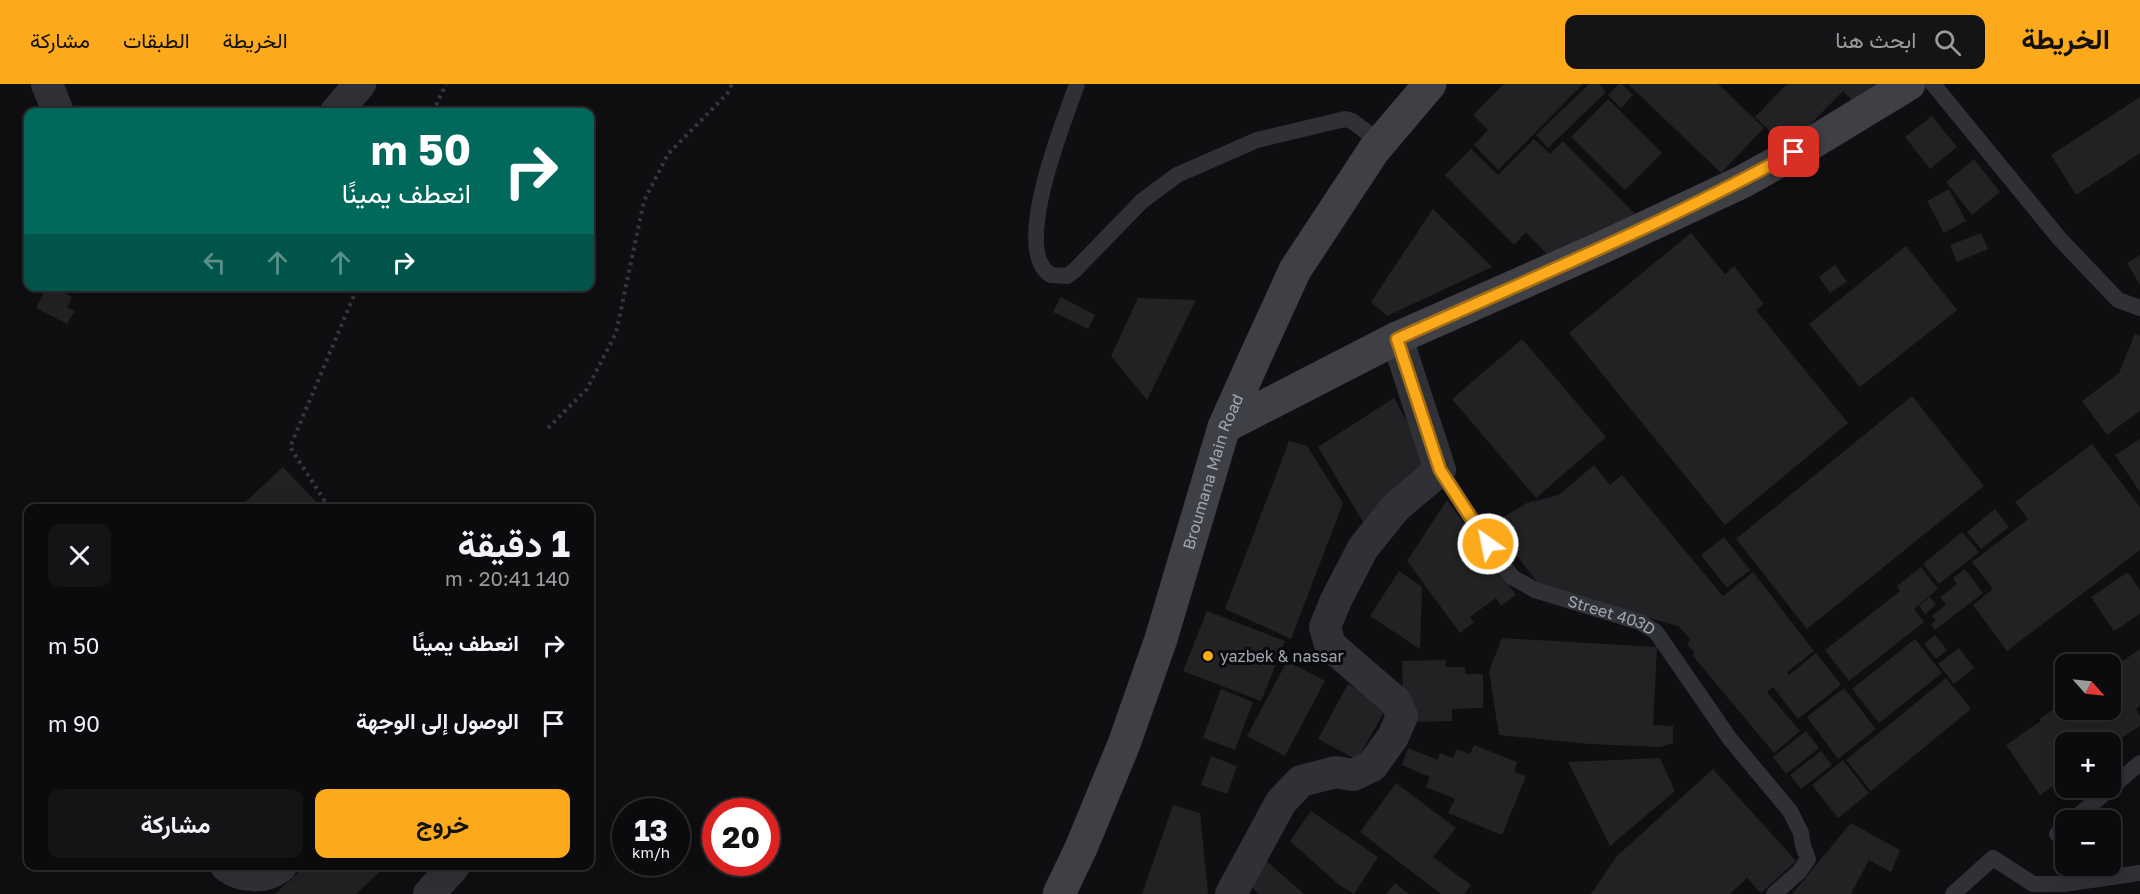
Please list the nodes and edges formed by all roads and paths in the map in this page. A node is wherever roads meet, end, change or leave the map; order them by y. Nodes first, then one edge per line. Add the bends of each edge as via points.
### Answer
1 (47, 84) edge
2 (360, 84) edge
3 (446, 84) edge
4 (732, 84) edge
5 (1077, 84) edge
6 (1430, 84) edge
7 (1909, 84) edge
8 (1933, 84) edge
9 (56, 108) edge
10 (339, 108) edge
11 (435, 108) edge
12 (1380, 142) junction
13 (356, 291) edge
14 (2140, 308) edge
15 (1397, 339) junction
16 (1224, 427) junction
17 (548, 428) dead end
18 (1440, 470) junction
19 (326, 504) edge
20 (2140, 763) edge
21 (2085, 810) edge
22 (232, 870) edge
23 (276, 870) edge
24 (450, 870) edge
25 (2140, 873) edge
26 (429, 894) edge
27 (1059, 894) edge
28 (1231, 894) edge
29 (1774, 894) edge
30 (1953, 894) edge

1 - 9 street
2 - 10 street
3 - 11 path
4 - 17 path via 668,154 644,201 616,333 587,389
5 - 12 lane via 1049,164 1036,218 1041,265 1051,275 1067,276 1074,271 1142,201 1177,175 1257,140 1345,118
6 - 12 main road, Broumana Main Road
7 - 15 main road via 1742,182
8 - 14 lane via 2059,238 2118,300
12 - 16 main road, Broumana Main Road via 1295,270
13 - 19 path via 290,447
15 - 16 main road
15 - 18 street, Street 403D
16 - 27 main road, Broumana Main Road via 1161,639 1124,744
18 - 28 street via 1396,507 1363,548 1325,627 1330,645 1396,702 1402,716 1393,737 1372,766 1353,775 1336,772 1301,781 1281,802
18 - 29 lane, Street 403D via 1512,577 1535,590 1640,622 1656,632 1730,739 1790,811 1801,833 1808,859
20 - 21 lane
22 - 23 street via 259,876
24 - 26 street
25 - 30 lane via 2064,884 2033,884 1993,858

